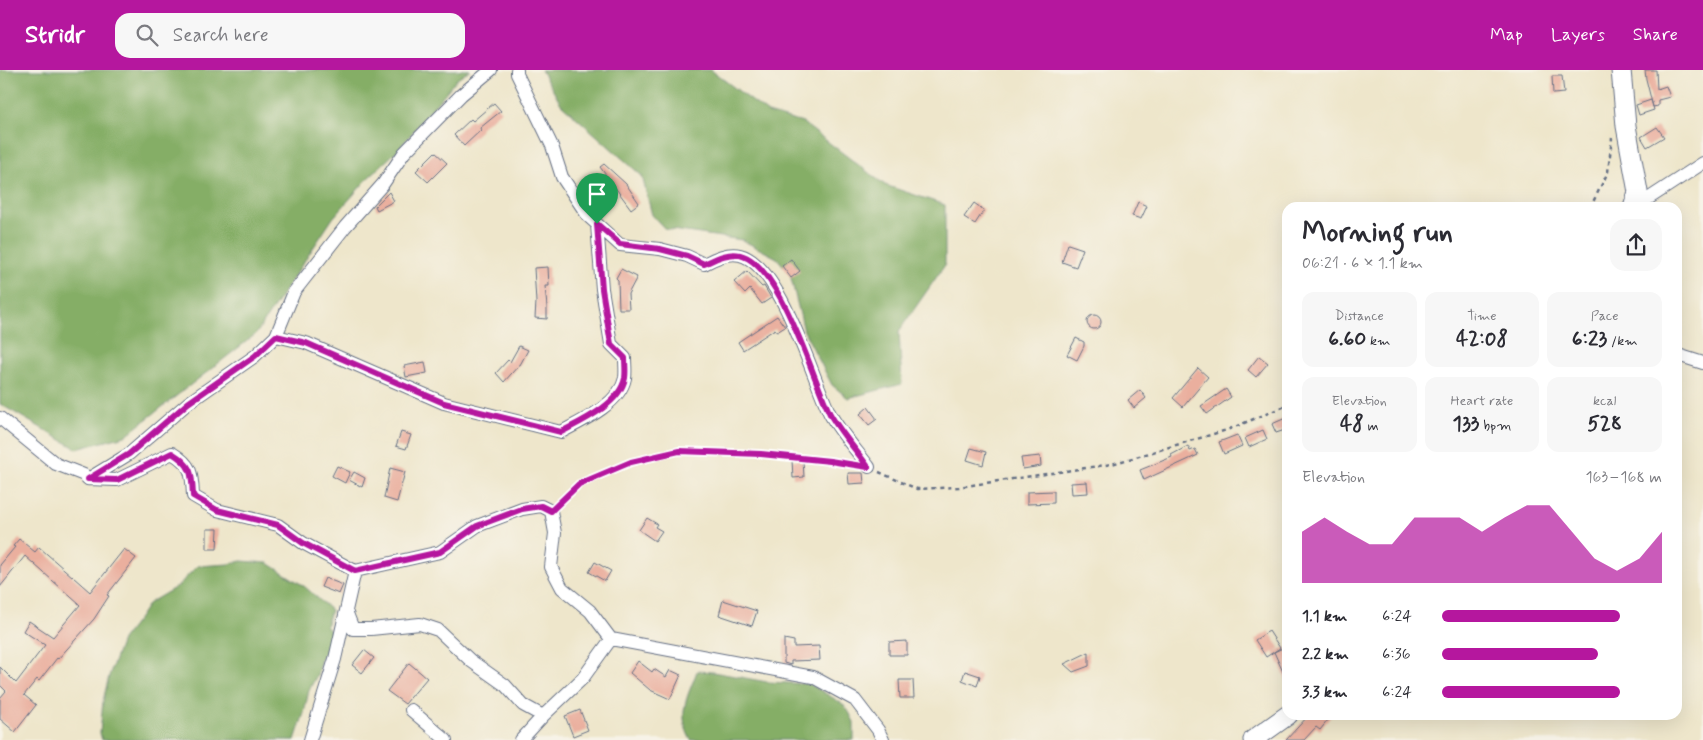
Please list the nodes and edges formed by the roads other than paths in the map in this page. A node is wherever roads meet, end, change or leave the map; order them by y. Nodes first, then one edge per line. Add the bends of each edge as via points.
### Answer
1 (491, 70) edge
2 (517, 70) edge
3 (1621, 70) edge
4 (1703, 163) edge
5 (1636, 202) edge
6 (1643, 202) edge
7 (597, 224) junction
8 (276, 336) junction
9 (1682, 357) edge
10 (1703, 363) edge
11 (0, 418) edge
12 (868, 467) road end
13 (88, 479) junction
14 (355, 571) junction
15 (346, 611) junction
16 (611, 639) junction
17 (411, 710) dead end
18 (543, 716) junction
19 (1282, 719) edge
20 (310, 740) edge
21 (446, 740) edge
22 (522, 740) edge
23 (883, 740) edge
24 (1253, 740) edge

1 - 8 street via 461,94 404,153 383,184 345,226 294,292
2 - 7 street via 552,146 562,177
3 - 5 street via 1626,126 1638,192
4 - 6 street
7 - 8 street via 602,289 611,344 625,358 625,379 615,397 593,416 561,432 444,403 306,343
7 - 12 street via 620,244 660,249 704,264 721,256 740,255 760,266 777,290 831,416
8 - 13 street via 255,356 188,403 129,454
9 - 10 street
11 - 13 street via 56,464
13 - 14 street via 117,480 172,453 185,461 192,479 193,496 217,510 278,525 303,543
14 - 15 street
14 - 16 street via 440,552 477,526 522,509 541,506 551,511 555,533 551,567 562,588 590,611
15 - 18 street via 353,629 420,624 438,630 505,685 523,705
15 - 20 street
16 - 18 street via 582,678
16 - 23 street via 814,677 855,700
17 - 21 street
18 - 22 street
19 - 24 street

